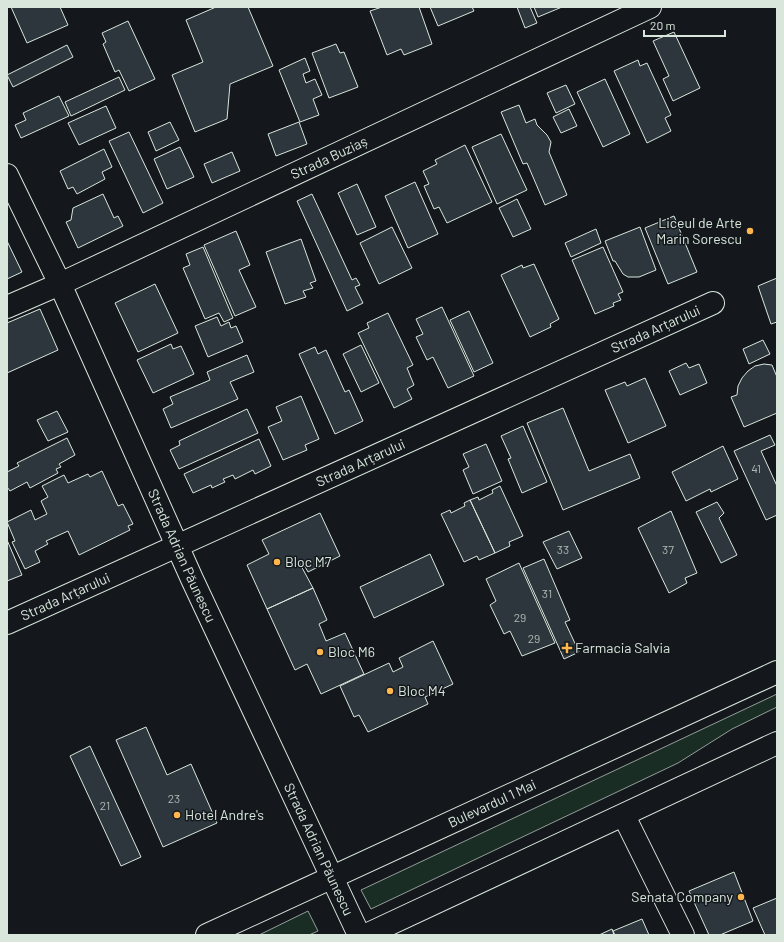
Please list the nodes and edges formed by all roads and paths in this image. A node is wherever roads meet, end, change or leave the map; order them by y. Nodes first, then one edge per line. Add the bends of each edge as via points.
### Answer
1 (650, 7) edge
2 (7, 175) edge
3 (60, 284) junction
4 (713, 303) dead end
5 (7, 307) edge
6 (178, 546) junction
7 (7, 623) edge
8 (777, 672) edge
9 (777, 743) edge
10 (624, 816) junction
11 (331, 878) junction
12 (207, 935) edge
13 (359, 935) edge
14 (366, 935) edge
15 (683, 935) edge

1 - 3 street, Strada Buziaș
2 - 3 street, Strada Adrian Păunescu
3 - 5 street, Strada Buziaș
3 - 6 street, Strada Adrian Păunescu
4 - 6 street, Strada Arțarului
6 - 7 street, Strada Arțarului
6 - 11 street, Strada Adrian Păunescu
8 - 11 street, Bulevardul 1 Mai
9 - 10 street
10 - 14 street
10 - 15 street
11 - 12 street, Bulevardul 1 Mai
11 - 13 street, Strada Adrian Păunescu

